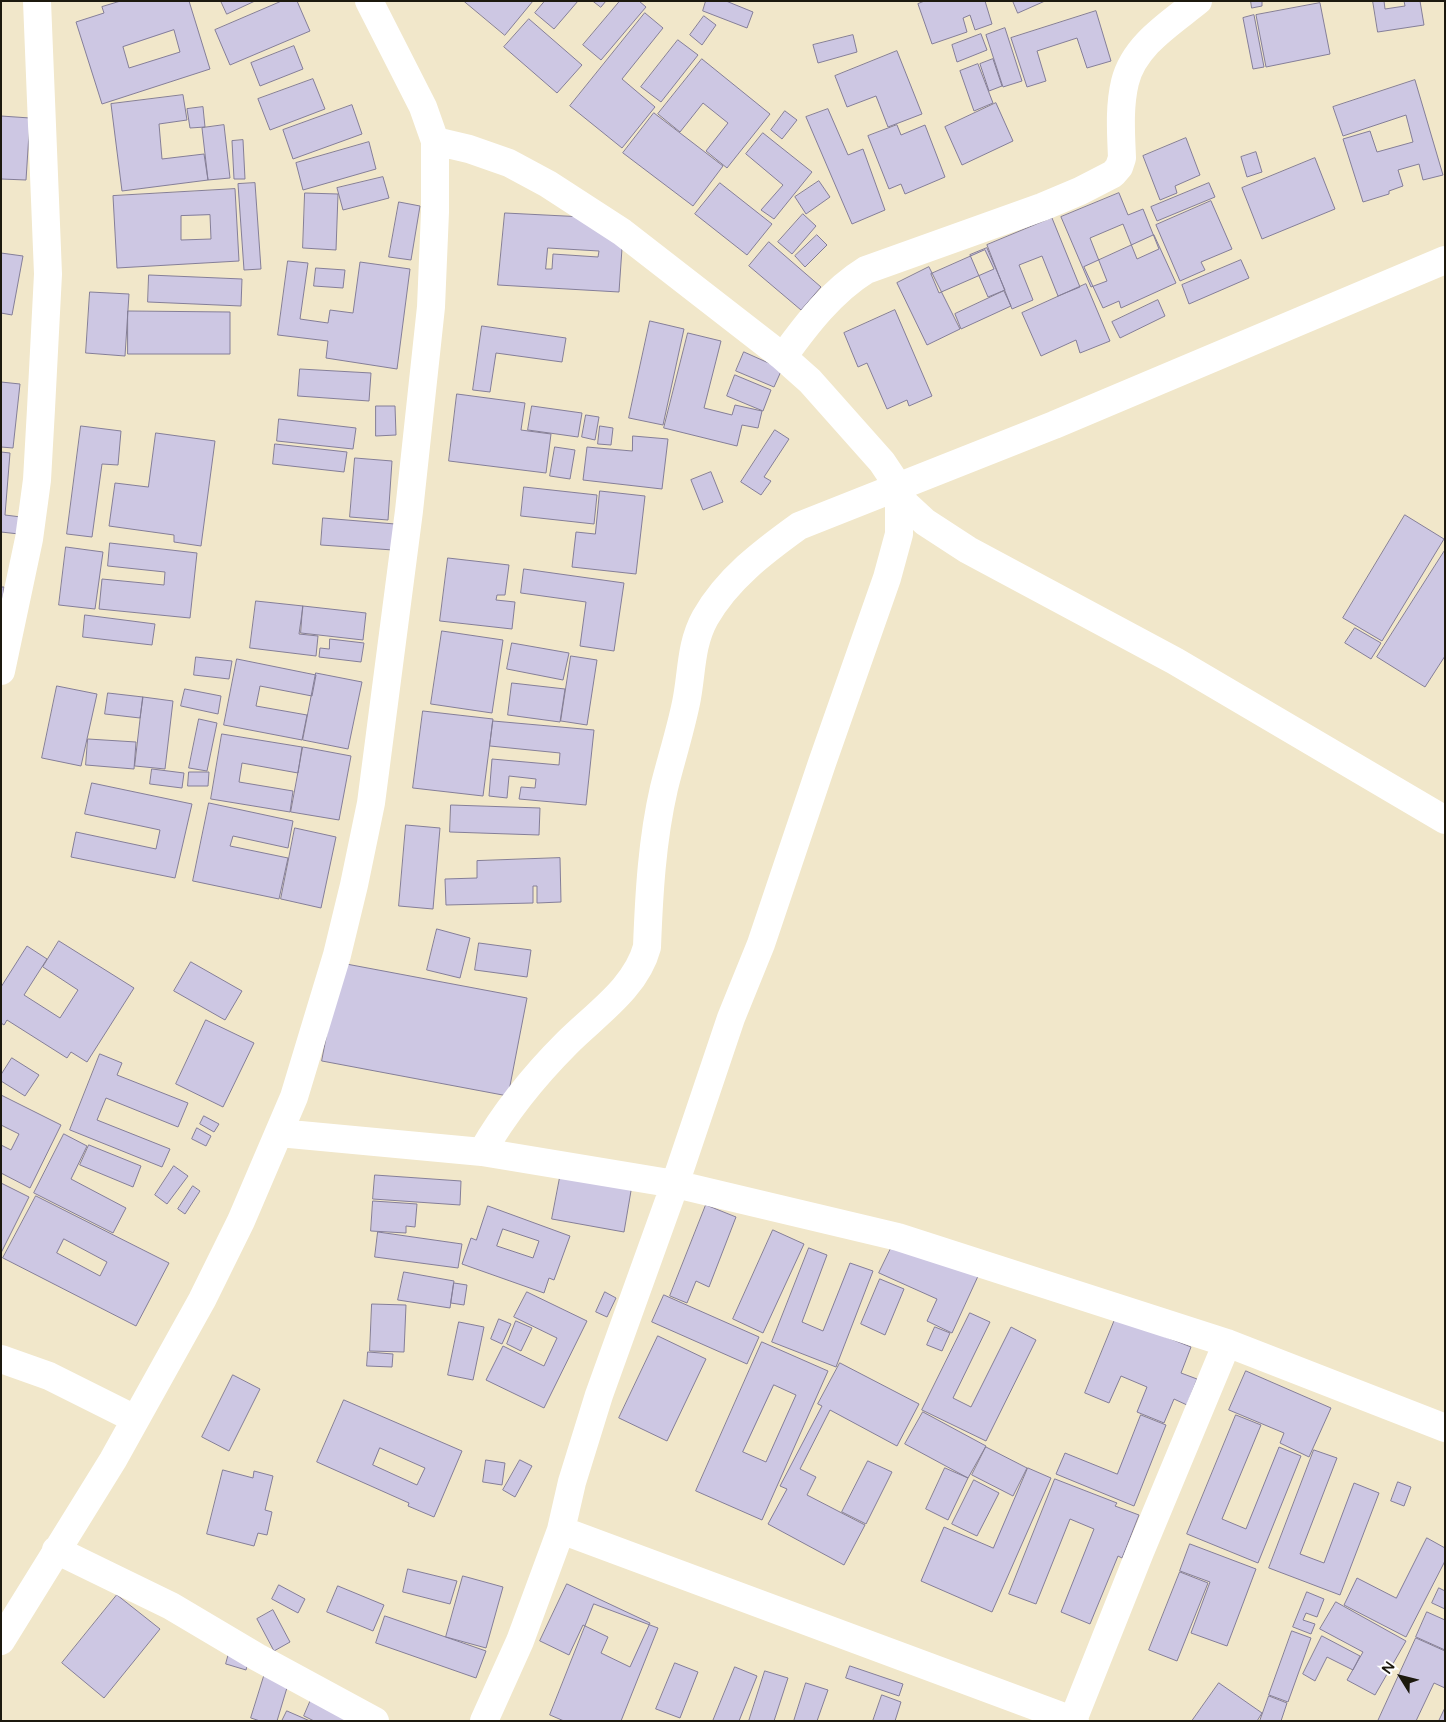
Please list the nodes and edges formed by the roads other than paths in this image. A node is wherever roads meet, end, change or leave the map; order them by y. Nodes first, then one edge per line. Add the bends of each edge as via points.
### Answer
1 (37, 1) edge
2 (369, 1) edge
3 (1198, 1) edge
4 (435, 141) junction
5 (1445, 260) edge
6 (783, 357) junction
7 (898, 492) junction
8 (1, 671) edge
9 (1445, 820) edge
10 (278, 1133) junction
11 (482, 1152) junction
12 (675, 1184) junction
13 (1228, 1343) junction
14 (1, 1359) edge
15 (135, 1419) junction
16 (1445, 1428) edge
17 (560, 1530) junction
18 (56, 1550) junction
19 (1, 1641) edge
20 (1074, 1720) edge
21 (375, 1721) edge
22 (484, 1721) edge

1 - 8 street via 48,274 42,408 29,539
2 - 4 street via 423,107
3 - 6 street via 1151,40 1130,69 1122,100 1122,158 1113,174 1042,207 866,270 831,298
4 - 6 street via 509,163 548,184 622,232
4 - 10 street via 431,307 409,511 371,803 337,955 294,1097
5 - 7 street
6 - 7 street via 810,381 861,437 882,462
7 - 9 street via 925,522 968,550 1175,661
7 - 11 street via 799,526 741,572 712,606 698,634 688,697 664,789 652,865 647,947 643,960 623,990 566,1044 515,1102
7 - 12 street via 898,534 894,557
10 - 11 street
10 - 15 street via 241,1221 202,1300
11 - 12 street
12 - 13 street via 898,1236
12 - 17 street via 599,1395
13 - 16 street
13 - 20 street
14 - 15 street via 57,1380
15 - 18 street
17 - 20 street
17 - 22 street via 520,1641
18 - 19 street
18 - 21 street via 172,1606

